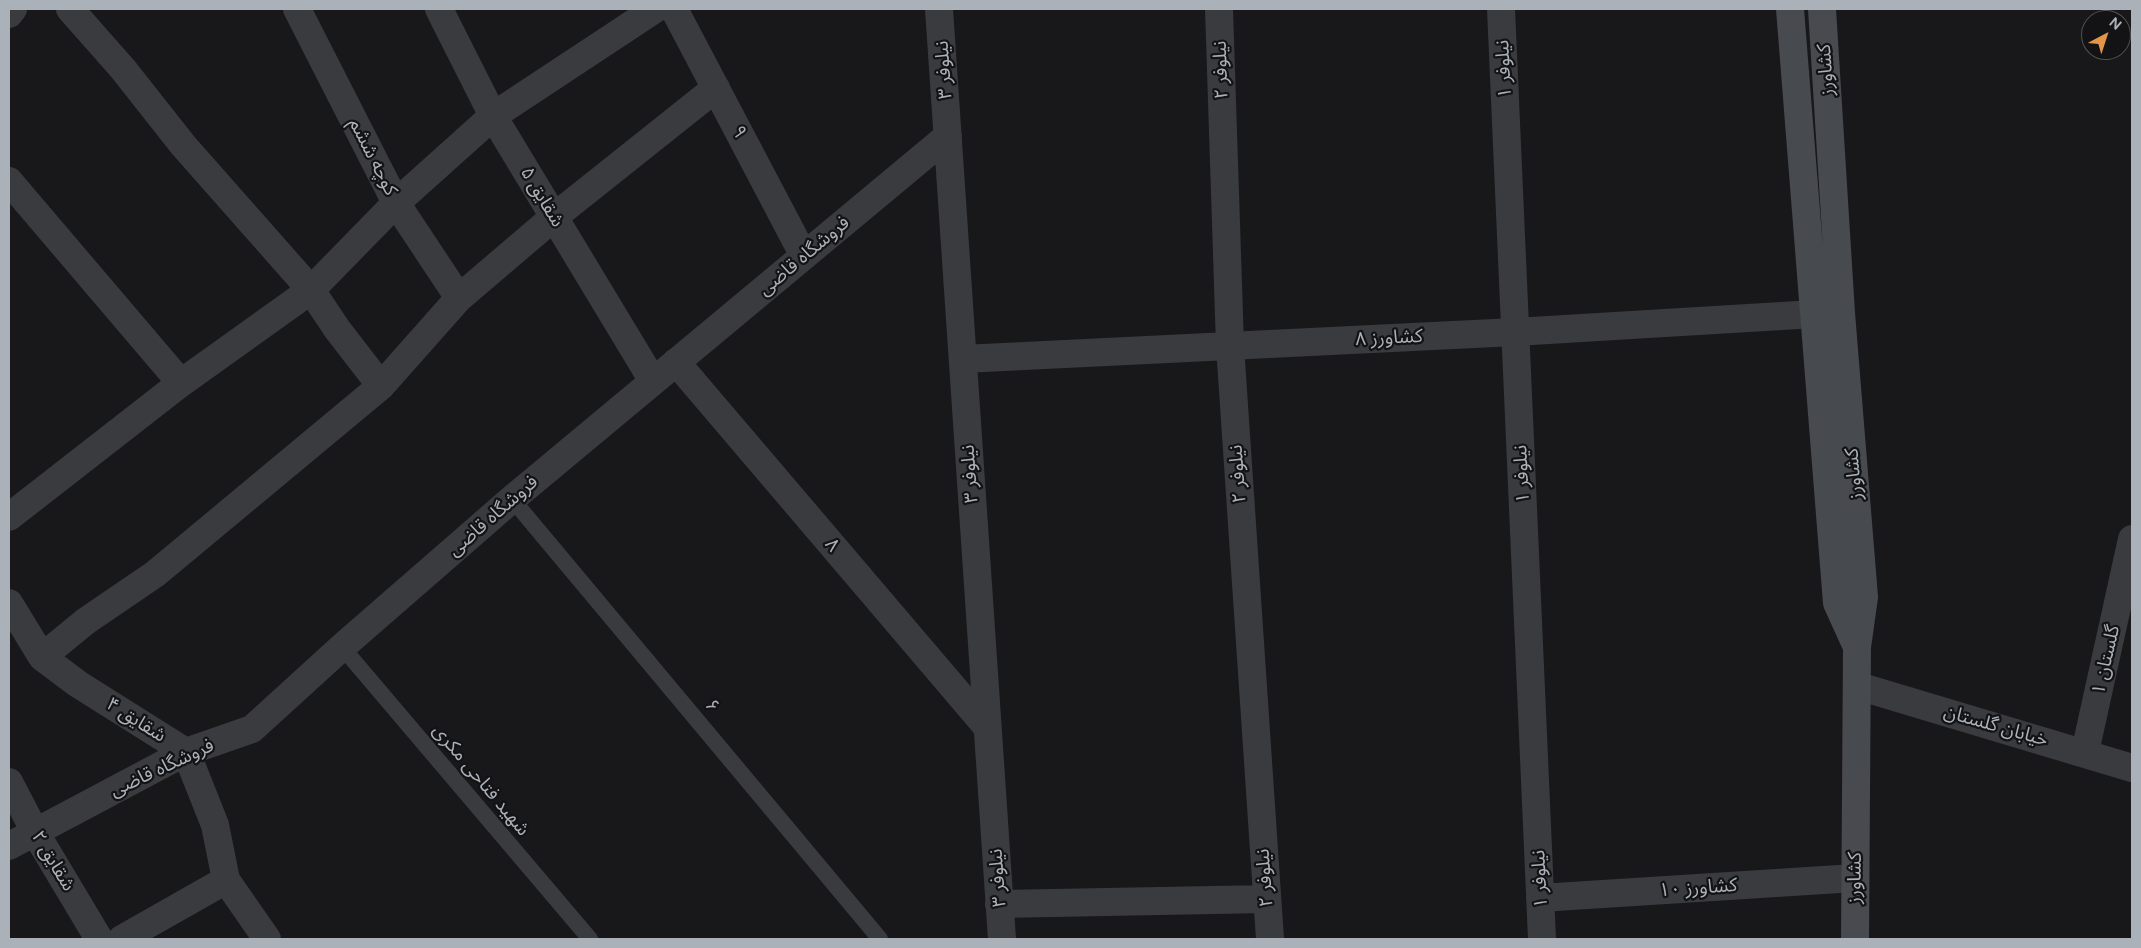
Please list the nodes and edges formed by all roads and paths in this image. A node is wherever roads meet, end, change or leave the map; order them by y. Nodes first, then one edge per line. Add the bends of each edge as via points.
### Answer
1 (13, 9) edge
2 (70, 9) edge
3 (297, 9) edge
4 (439, 9) edge
5 (655, 9) edge
6 (674, 9) edge
7 (939, 9) edge
8 (1219, 9) edge
9 (1501, 9) edge
10 (1790, 9) edge
11 (1822, 9) edge
12 (9, 14) edge
13 (716, 88) junction
14 (493, 116) junction
15 (948, 136) junction
16 (9, 181) edge
17 (396, 203) junction
18 (554, 217) junction
19 (804, 256) junction
20 (311, 290) junction
21 (459, 298) junction
22 (1814, 314) junction
23 (1515, 332) junction
24 (1230, 346) junction
25 (963, 359) junction
26 (676, 362) junction
27 (653, 381) junction
28 (181, 383) junction
29 (381, 386) junction
30 (512, 499) junction
31 (9, 518) edge
32 (2132, 539) edge
33 (9, 603) edge
34 (342, 647) junction
35 (1857, 647) junction
36 (42, 657) junction
37 (1858, 686) junction
38 (987, 727) junction
39 (186, 752) junction
40 (2085, 752) junction
41 (2132, 768) edge
42 (9, 782) edge
43 (35, 832) junction
44 (9, 846) edge
45 (1855, 878) junction
46 (226, 880) junction
47 (1540, 898) junction
48 (1267, 899) junction
49 (999, 904) junction
50 (99, 939) edge
51 (122, 939) edge
52 (267, 939) edge
53 (590, 939) edge
54 (880, 939) edge
55 (1002, 939) edge
56 (1270, 939) edge
57 (1542, 939) edge
58 (1854, 939) edge

1 - 12 street
2 - 20 street via 183,145
3 - 17 street, کوچه ششم
4 - 14 street, شقایق ۵
5 - 14 street
6 - 13 street, ۹
7 - 15 street, نیلوفر ۳
8 - 24 street, نیلوفر ۲
9 - 23 street, نیلوفر ۱
10 - 22 main road
11 - 35 main road, کشاورز via 1841,313 1864,597
13 - 18 street
13 - 19 street, ۹
14 - 17 street
14 - 18 street, شقایق ۵
15 - 19 street, فروشگاه قاضی
15 - 25 street, نیلوفر ۳
16 - 28 street
17 - 20 street
17 - 21 street, کوچه ششم
18 - 21 street
18 - 27 street, شقایق ۵
19 - 26 street, فروشگاه قاضی
20 - 28 street
20 - 29 street
21 - 29 street
22 - 23 street, کشاورز ۸
22 - 35 main road via 1837,603
23 - 24 street, کشاورز ۸
23 - 47 street, نیلوفر ۱
24 - 25 street, کشاورز ۸
24 - 48 street, نیلوفر ۲
25 - 38 street, نیلوفر ۳
26 - 27 street, فروشگاه قاضی
26 - 38 street, ۸
27 - 30 street, فروشگاه قاضی
28 - 31 street
29 - 36 street via 155,574 86,621
30 - 34 street, فروشگاه قاضی
30 - 54 lane, ۶
32 - 40 street, گلستان ۱
33 - 36 street, شقایق ۴
34 - 39 street, فروشگاه قاضی via 252,729
34 - 53 lane, شهید فتاحی مکری
35 - 37 main road, کشاورز
36 - 39 street, شقایق ۴ via 78,684
37 - 40 street, خیابان گلستان
37 - 45 main road, کشاورز
38 - 49 street, نیلوفر ۳
39 - 43 street, فروشگاه قاضی
39 - 46 street, شقایق ۴ via 215,825
40 - 41 street, خیابان گلستان
42 - 43 street, شقایق ۲
43 - 44 street, فروشگاه قاضی
43 - 50 street, شقایق ۲
45 - 47 street, کشاورز ۱۰
45 - 58 main road, کشاورز
46 - 51 street
46 - 52 street, شقایق ۴
47 - 57 street, نیلوفر ۱
48 - 49 street
48 - 56 street, نیلوفر ۲
49 - 55 street, نیلوفر ۳

